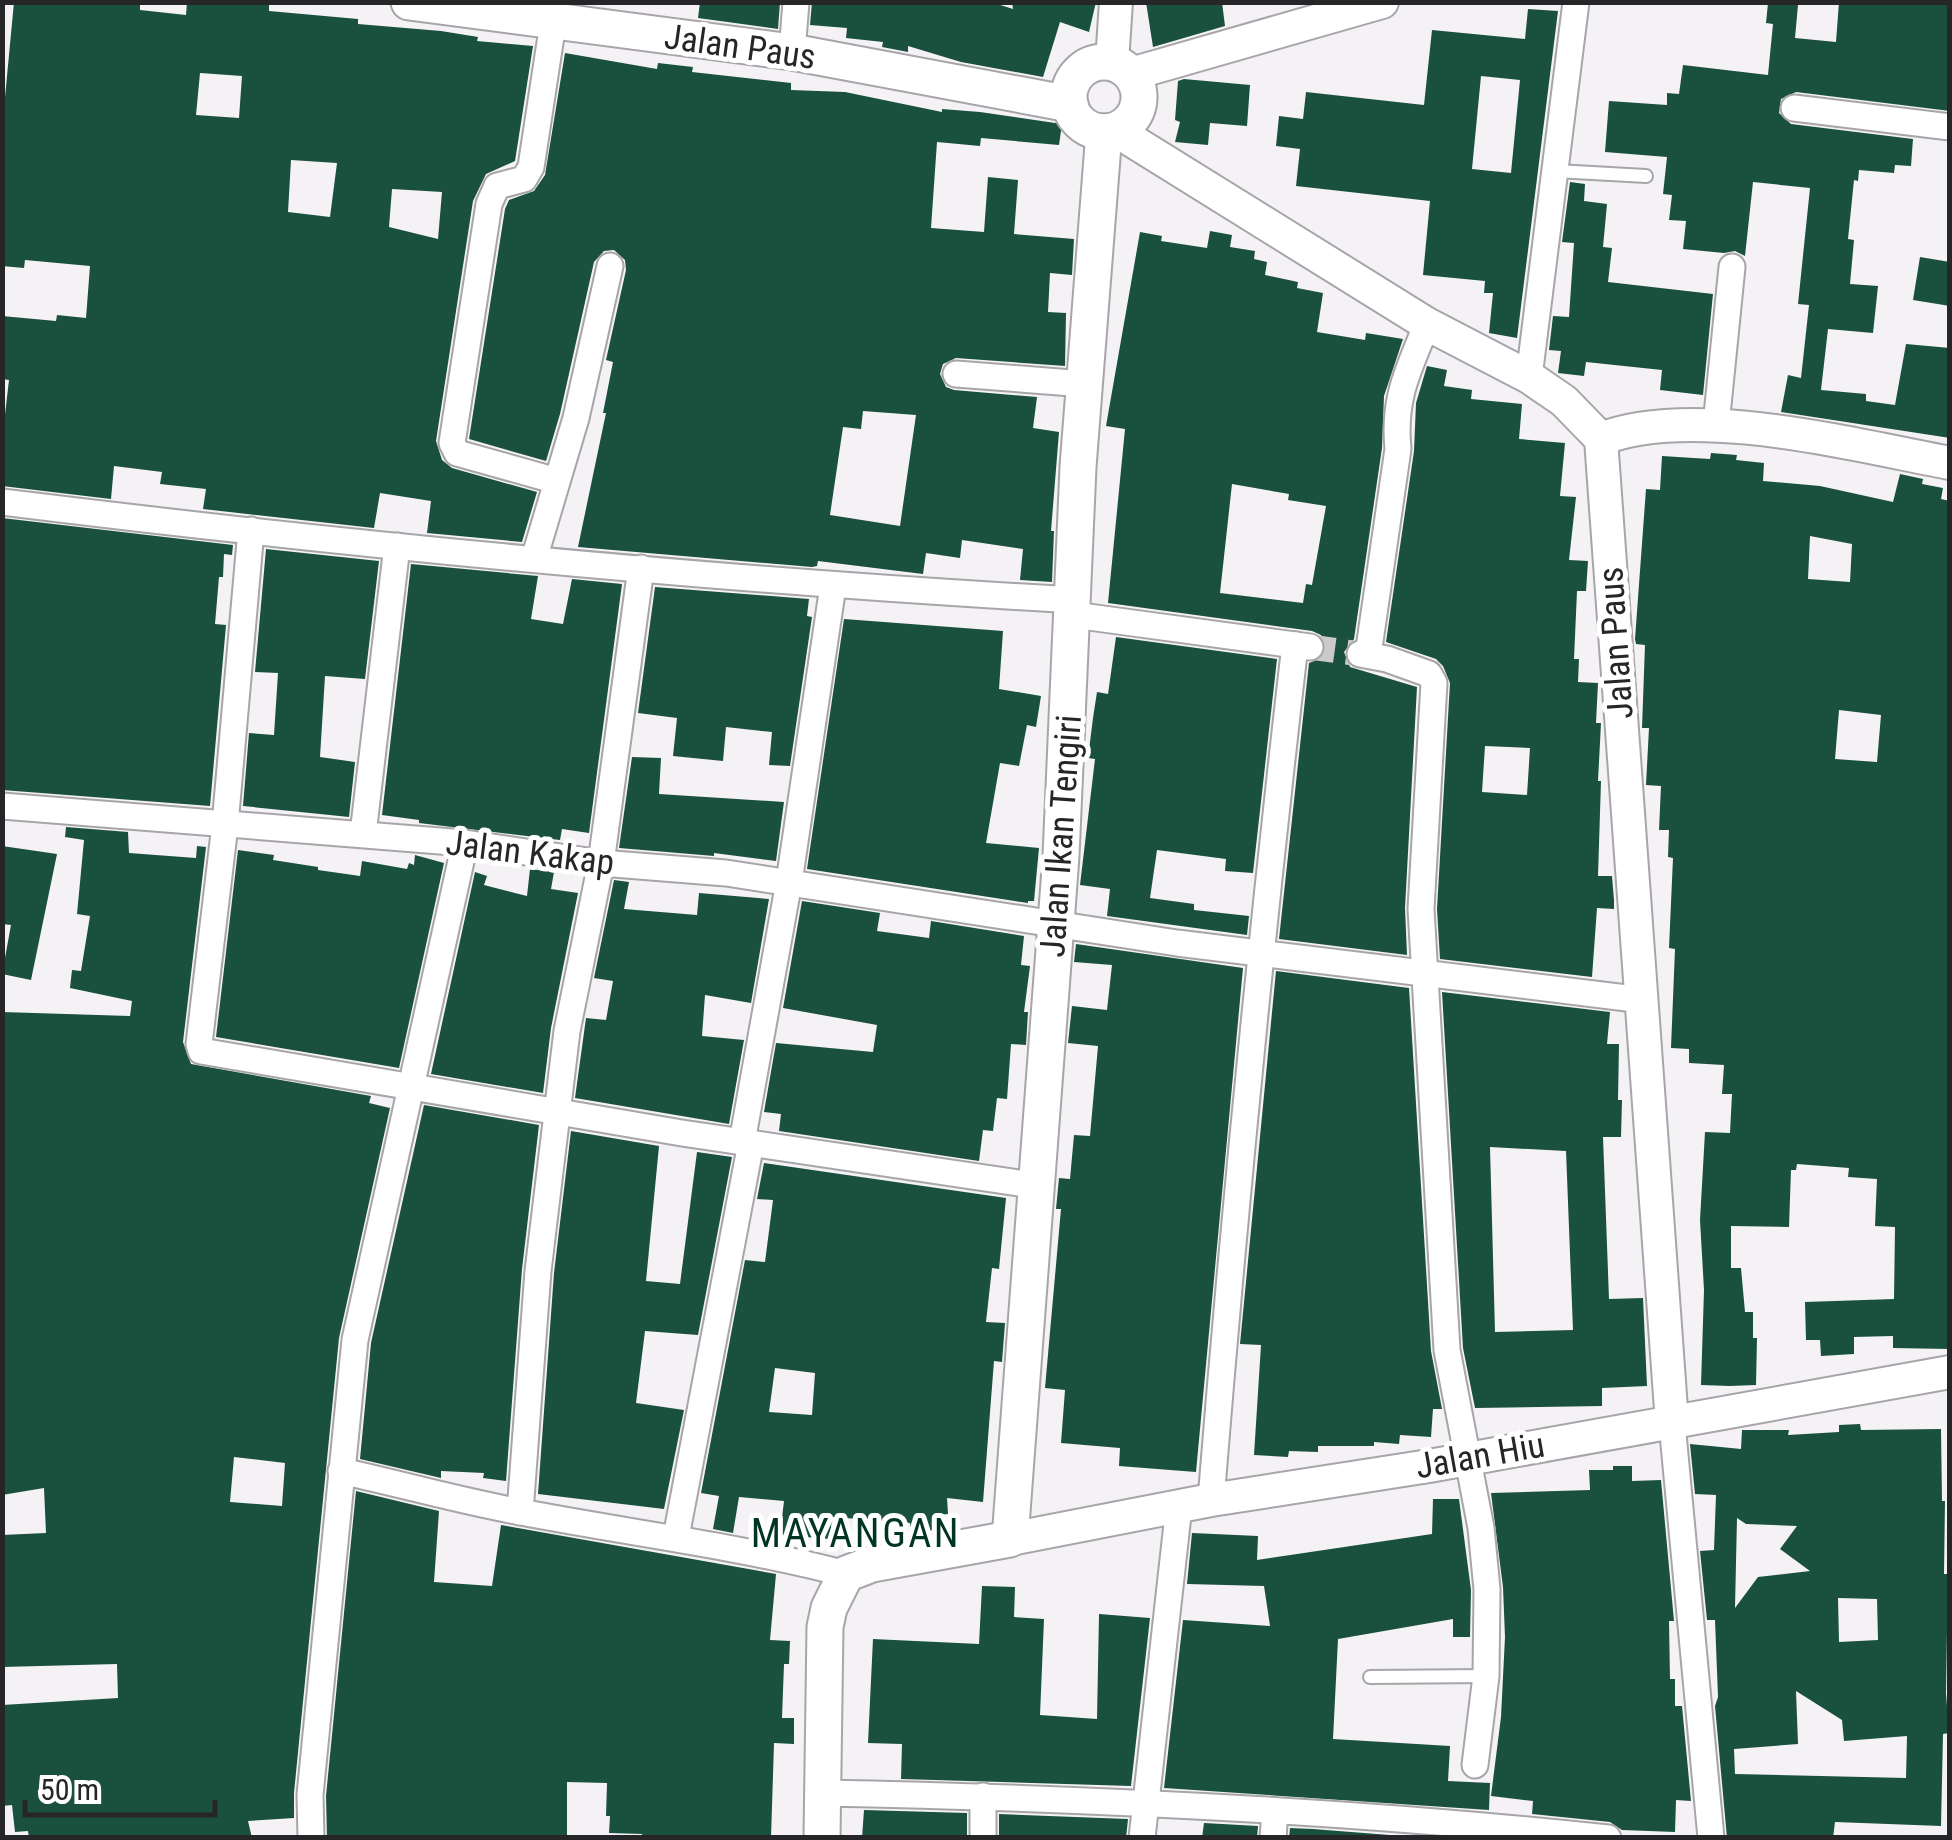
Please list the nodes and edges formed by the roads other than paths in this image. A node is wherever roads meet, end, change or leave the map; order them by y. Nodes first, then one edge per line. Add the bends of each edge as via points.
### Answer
1 (409, 2) edge
2 (796, 2) edge
3 (1116, 2) edge
4 (1382, 2) edge
5 (1576, 2) edge
6 (553, 23) junction
7 (792, 52) junction
8 (1121, 68) junction
9 (1070, 104) junction
10 (1794, 108) dead end
11 (1950, 127) edge
12 (1110, 131) junction
13 (1556, 170) junction
14 (1646, 176) dead end
15 (610, 266) dead end
16 (1732, 267) dead end
17 (1427, 324) junction
18 (956, 374) dead end
19 (1528, 377) junction
20 (1084, 384) junction
21 (1716, 425) junction
22 (1600, 439) junction
23 (1950, 464) edge
24 (557, 481) junction
25 (2, 502) edge
26 (252, 530) junction
27 (397, 546) junction
28 (534, 558) junction
29 (642, 568) junction
30 (833, 586) junction
31 (1074, 607) junction
32 (2, 806) edge
33 (224, 825) junction
34 (363, 834) junction
35 (465, 843) junction
36 (601, 863) junction
37 (789, 882) junction
38 (1055, 923) junction
39 (1259, 952) junction
40 (1424, 974) junction
41 (1643, 1000) junction
42 (412, 1086) junction
43 (559, 1113) junction
44 (746, 1143) junction
45 (1039, 1186) junction
46 (1950, 1372) edge
47 (1672, 1422) junction
48 (1468, 1458) junction
49 (340, 1470) junction
50 (1212, 1500) junction
51 (1178, 1506) junction
52 (520, 1512) junction
53 (676, 1537) junction
54 (1010, 1540) junction
55 (846, 1574) junction
56 (1486, 1676) junction
57 (1370, 1678) dead end
58 (1475, 1765) dead end
59 (822, 1793) junction
60 (983, 1796) junction
61 (1146, 1804) junction
62 (1275, 1811) junction
63 (310, 1838) edge
64 (822, 1838) edge
65 (983, 1838) edge
66 (1142, 1838) edge
67 (1273, 1838) edge
68 (1608, 1838) edge
69 (1712, 1838) edge

1 - 6 main road, Jalan Paus
2 - 7 street
3 - 8 street
4 - 8 street
5 - 13 street
6 - 7 main road, Jalan Paus
6 - 24 street via 531,167 524,179 497,186 489,204 452,443 457,453
7 - 9 main road, Jalan Paus
8 - 9 main road via 1100,61 1079,72
8 - 12 main road via 1137,84 1138,106 1125,125
9 - 12 main road via 1082,124
10 - 11 street
12 - 17 street
12 - 20 main road, Jalan Ikan Tengiri
13 - 14 lane
13 - 19 street
15 - 24 street
16 - 21 street
17 - 19 street
17 - 40 street via 1395,416 1398,449 1364,654 1434,678
18 - 20 street
19 - 22 street via 1564,401
20 - 31 main road, Jalan Ikan Tengiri
21 - 22 street via 1624,430
21 - 23 street
22 - 41 street, Jalan Paus
24 - 28 street
25 - 26 street
26 - 27 street
26 - 33 street
27 - 28 street
27 - 34 street
28 - 29 street
29 - 30 street
29 - 36 street
30 - 31 street
30 - 37 street
31 - 38 main road, Jalan Ikan Tengiri
31 - 39 street via 1303,646
32 - 33 street, Jalan Kakap
33 - 34 street, Jalan Kakap
33 - 42 street via 201,1051
34 - 35 street, Jalan Kakap
35 - 36 street, Jalan Kakap
35 - 42 street
36 - 37 street, Jalan Kakap
36 - 43 street via 567,1031
37 - 38 street, Jalan Kakap
37 - 44 street
38 - 39 street, Jalan Kakap
38 - 45 main road, Jalan Ikan Tengiri
39 - 40 street, Jalan Kakap
39 - 50 street
40 - 41 street, Jalan Kakap
40 - 48 street via 1447,1350
41 - 47 street, Jalan Paus
42 - 43 street
42 - 49 street via 355,1340
43 - 44 street
43 - 52 street via 538,1271
44 - 45 street
44 - 53 street
45 - 54 main road, Jalan Ikan Tengiri
46 - 47 street, Jalan Hiu
47 - 48 street, Jalan Hiu
47 - 69 street
48 - 50 street, Jalan Hiu
48 - 56 street via 1487,1589
49 - 52 street
49 - 63 street
50 - 51 street, Jalan Hiu
51 - 54 street, Jalan Hiu
51 - 61 street
52 - 53 street
53 - 55 street
54 - 55 main road
55 - 59 main road via 825,1627
56 - 57 lane
56 - 58 street
59 - 60 street
59 - 64 main road
60 - 61 street
60 - 65 street
61 - 62 street
61 - 66 street
62 - 67 street
62 - 68 street

